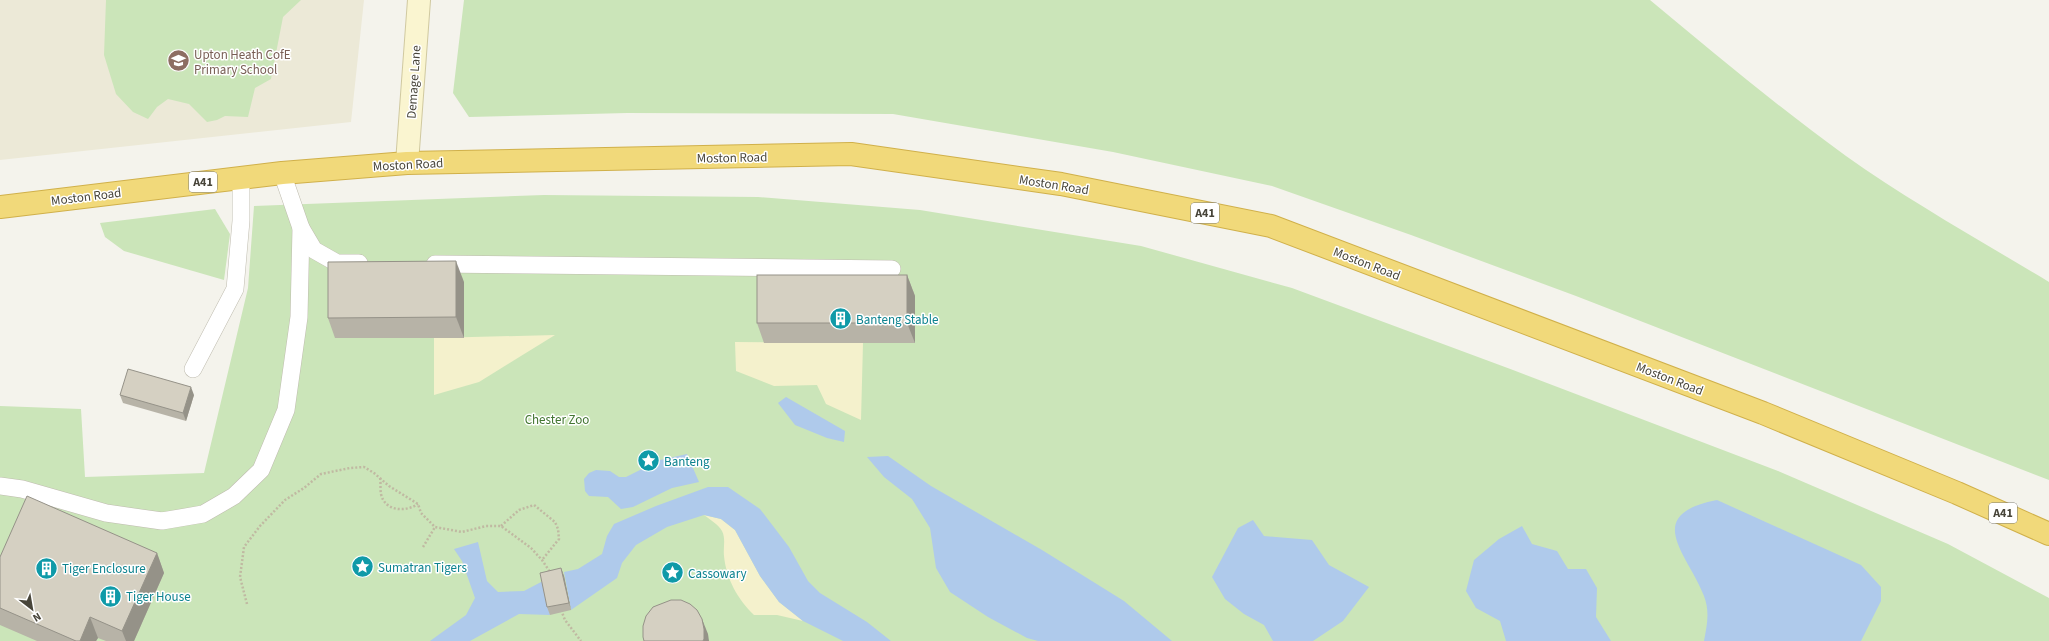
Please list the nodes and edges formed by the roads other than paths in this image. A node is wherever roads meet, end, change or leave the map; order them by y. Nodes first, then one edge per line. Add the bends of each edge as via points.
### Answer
1 (419, 0) edge
2 (407, 163) junction
3 (282, 173) junction
4 (241, 178) junction
5 (0, 207) edge
6 (301, 228) junction
7 (377, 263) edge
8 (417, 264) edge
9 (892, 270) dead end
10 (193, 368) dead end
11 (0, 486) edge
12 (2049, 534) edge

1 - 2 street, Demage Lane
2 - 3 highway, Moston Road / A41
2 - 12 highway, Moston Road / A41 via 851,154 1061,184 1271,226 1763,413 1957,492
3 - 4 highway, Moston Road / A41
3 - 6 lane
4 - 5 highway, Moston Road / A41
4 - 10 lane via 241,221 235,288
6 - 7 lane via 314,250 337,263
6 - 11 lane via 299,317 286,410 261,470 234,496 203,514 162,521 106,513 22,489
8 - 9 lane

